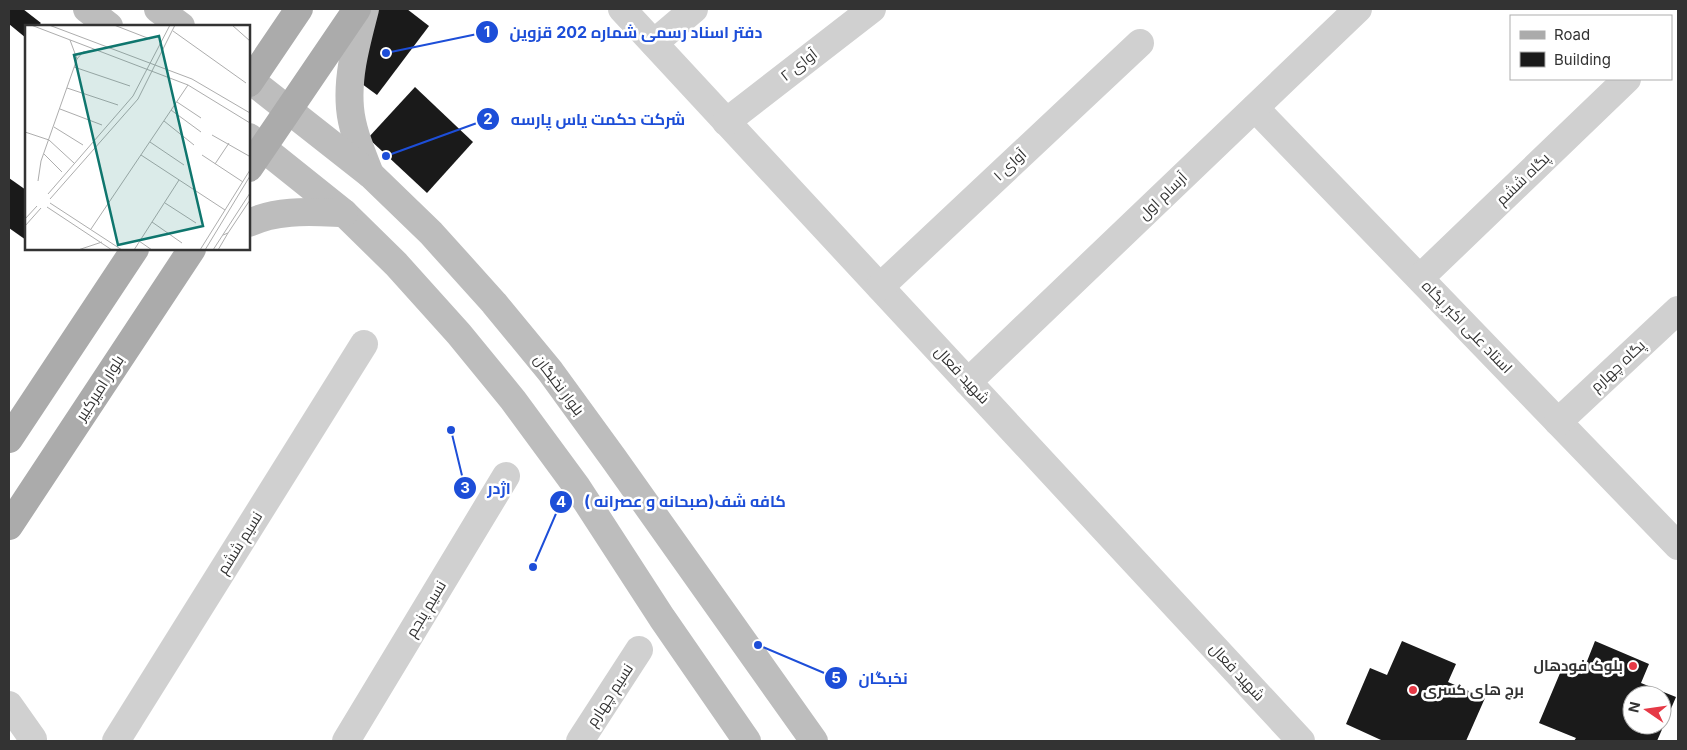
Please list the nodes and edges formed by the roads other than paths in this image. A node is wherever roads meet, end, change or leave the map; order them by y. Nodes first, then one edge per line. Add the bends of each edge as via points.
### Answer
1 (87, 9) edge
2 (158, 9) edge
3 (299, 9) edge
4 (357, 9) edge
5 (365, 9) edge
6 (622, 9) edge
7 (694, 9) edge
8 (872, 9) edge
9 (1358, 9) edge
10 (108, 25) edge
11 (180, 25) edge
12 (654, 43) junction
13 (1140, 43) dead end
14 (250, 80) edge
15 (1626, 80) edge
16 (250, 82) edge
17 (1255, 108) junction
18 (289, 110) junction
19 (726, 122) junction
20 (253, 151) edge
21 (371, 175) junction
22 (344, 213) junction
23 (250, 223) edge
24 (134, 250) edge
25 (191, 253) edge
26 (1420, 278) junction
27 (880, 287) junction
28 (1678, 310) edge
29 (364, 344) dead end
30 (968, 382) junction
31 (1558, 422) junction
32 (9, 439) edge
33 (506, 476) dead end
34 (9, 526) edge
35 (1678, 546) edge
36 (639, 650) dead end
37 (9, 705) edge
38 (26, 739) edge
39 (116, 741) edge
40 (346, 741) edge
41 (580, 741) edge
42 (747, 741) edge
43 (814, 741) edge
44 (1301, 741) edge

1 - 10 main road
2 - 11 main road
3 - 14 main road
4 - 18 main road
5 - 21 main road via 351,76 350,108 356,136
6 - 12 street, شهید فعال
7 - 12 street
8 - 19 street, آوای ۲
9 - 17 street, آرسام اول
12 - 19 street, شهید فعال
13 - 27 street, آوای ۱
15 - 26 street, پگاه ششم
16 - 18 main road, بلوار نخبگان
17 - 26 street, استاد علی اکبر پگاه
17 - 30 street, آرسام اول
18 - 20 main road
18 - 21 main road, بلوار نخبگان
19 - 27 street, شهید فعال
20 - 22 main road
21 - 43 main road, بلوار نخبگان via 437,240 550,371
22 - 23 main road via 299,211
22 - 42 main road via 396,264 513,400 577,487
24 - 32 main road
25 - 34 main road, بلوار امیرکبیر
26 - 31 street, استاد علی اکبر پگاه
27 - 30 street, شهید فعال
28 - 31 street, پگاه چهارم
29 - 39 street, نسیم ششم
30 - 44 street, شهید فعال
31 - 35 street, استاد علی اکبر پگاه
33 - 40 street, نسیم پنجم
36 - 41 street, نسیم چهارم
37 - 38 street

